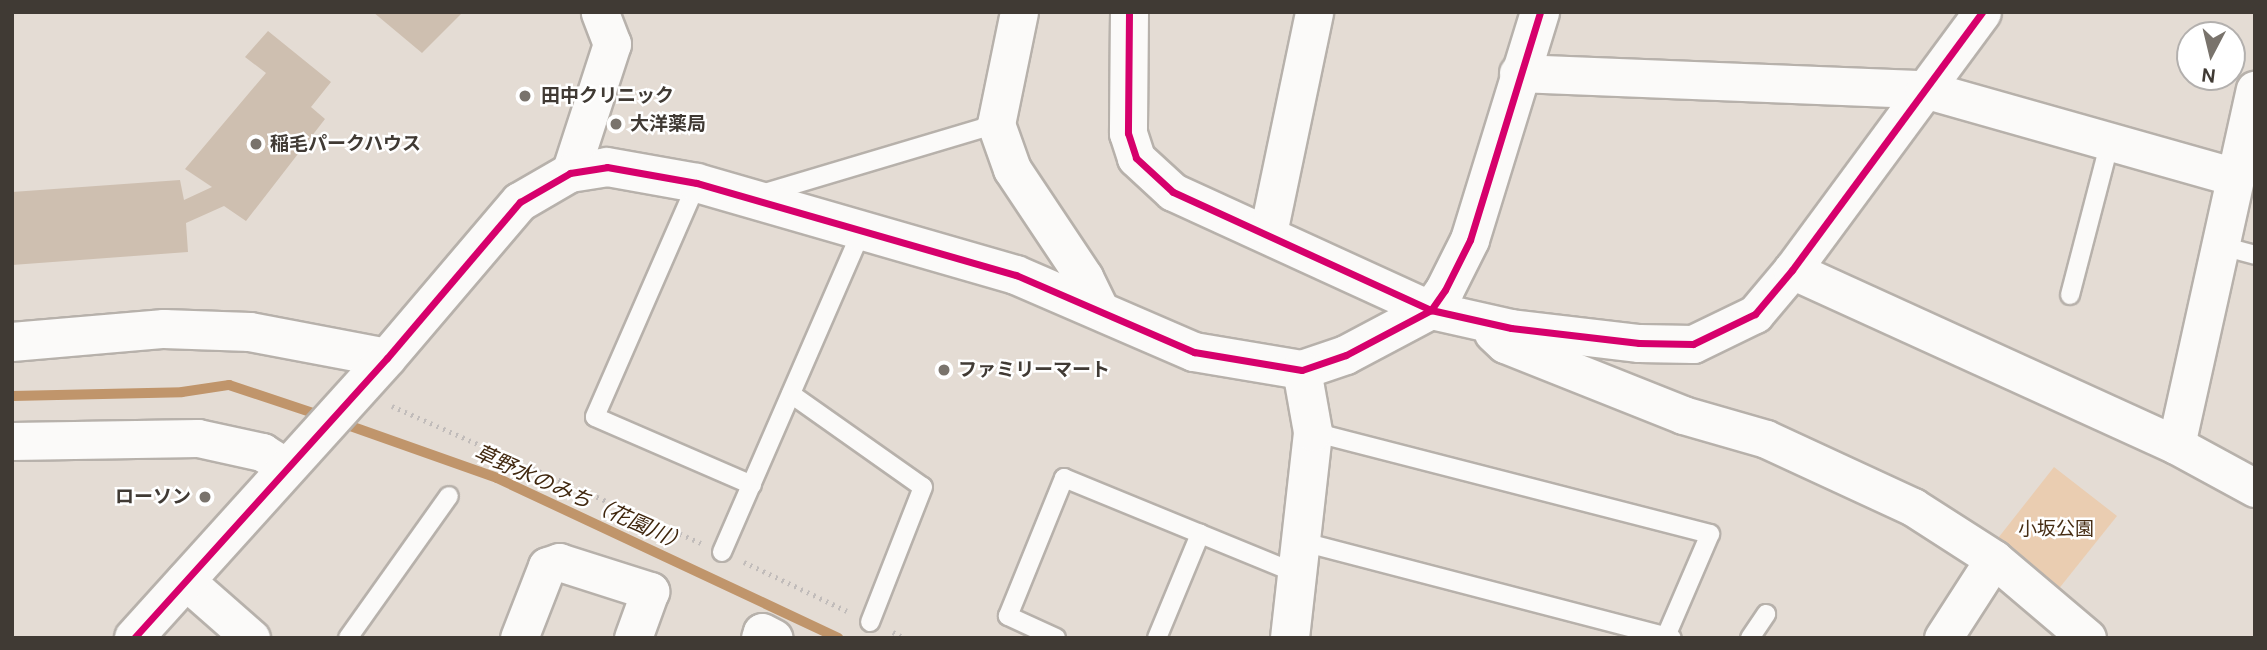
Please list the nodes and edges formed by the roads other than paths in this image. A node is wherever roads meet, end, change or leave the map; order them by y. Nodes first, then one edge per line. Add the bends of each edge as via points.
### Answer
1 (600, 12) edge
2 (1019, 12) edge
3 (1129, 12) edge
4 (1314, 12) edge
5 (1540, 12) edge
6 (1982, 12) edge
7 (1518, 74) junction
8 (1924, 89) junction
9 (2255, 90) edge
10 (996, 124) junction
11 (2110, 141) junction
12 (570, 173) junction
13 (2232, 176) junction
14 (697, 183) junction
15 (749, 198) junction
16 (862, 230) junction
17 (1268, 233) junction
18 (2218, 244) junction
19 (2255, 255) edge
20 (1793, 270) junction
21 (2070, 295) dead end
22 (1100, 310) junction
23 (1431, 310) junction
24 (1480, 321) junction
25 (12, 342) edge
26 (387, 358) junction
27 (1301, 370) junction
28 (791, 394) junction
29 (1313, 432) junction
30 (12, 441) edge
31 (2176, 445) junction
32 (295, 457) junction
33 (752, 485) junction
34 (2255, 488) edge
35 (449, 496) dead end
36 (1200, 534) junction
37 (722, 552) road end
38 (1300, 558) junction
39 (1994, 559) junction
40 (185, 580) junction
41 (1766, 614) dead end
42 (870, 622) road end
43 (1670, 636) edge
44 (134, 638) edge
45 (251, 638) edge
46 (348, 638) edge
47 (519, 638) edge
48 (633, 638) edge
49 (760, 638) edge
50 (774, 638) edge
51 (1056, 638) edge
52 (1157, 638) edge
53 (1290, 638) edge
54 (1750, 638) edge
55 (1943, 638) edge
56 (2087, 638) edge

1 - 12 street via 612,44
2 - 10 street
3 - 17 street via 1126,116 1136,158 1173,192
4 - 17 street
5 - 7 street
6 - 8 street
7 - 8 street
7 - 23 street via 1469,240
8 - 11 street
8 - 20 street
9 - 13 street
10 - 15 lane
10 - 22 street via 1012,169 1084,276
11 - 13 street
11 - 21 lane
12 - 14 street via 607,167
12 - 26 street via 520,202
13 - 18 street
14 - 15 street
14 - 33 lane via 595,416
15 - 16 street
16 - 22 street via 1016,275
16 - 28 lane
17 - 23 street
18 - 19 lane
18 - 31 street
20 - 24 street via 1755,314 1693,344 1639,343
20 - 31 street
22 - 27 street via 1194,352
23 - 24 street
23 - 27 street via 1335,360
24 - 39 street via 1505,344 1529,354 1684,415 1779,444 1913,507
25 - 26 street via 164,329 238,331
26 - 32 street
27 - 29 street
28 - 33 lane
28 - 42 lane via 923,487
29 - 38 street
29 - 43 lane via 1710,534
30 - 32 street via 198,438
31 - 34 street
32 - 40 street
33 - 37 lane
35 - 46 lane
36 - 38 lane
36 - 51 lane via 1064,478 1008,616
36 - 52 lane
38 - 43 lane
38 - 53 street
39 - 55 street
39 - 56 street
40 - 44 street
40 - 45 street
41 - 54 lane
47 - 48 street via 547,566 559,562 650,591
49 - 50 street via 762,632

